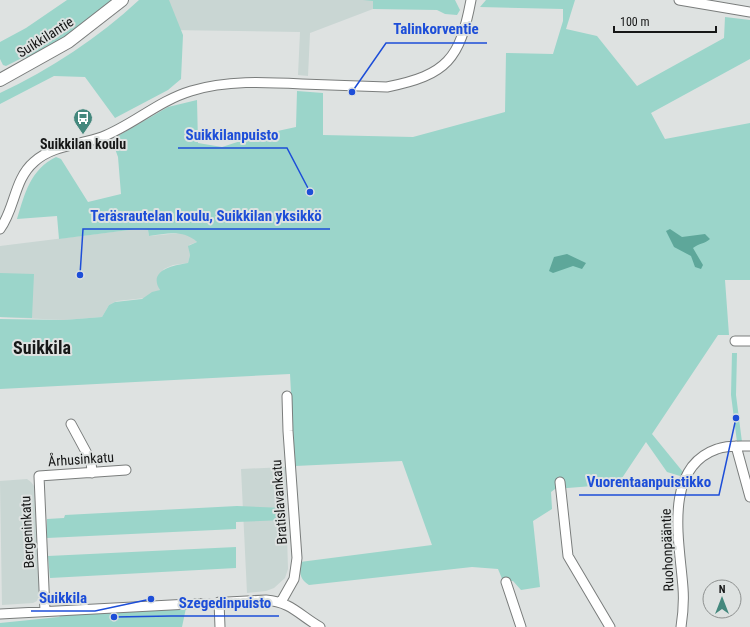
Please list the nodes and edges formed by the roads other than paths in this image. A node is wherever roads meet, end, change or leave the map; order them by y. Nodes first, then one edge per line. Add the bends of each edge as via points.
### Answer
1 (122, 0) edge
2 (471, 0) edge
3 (679, 0) edge
4 (750, 12) edge
5 (0, 80) edge
6 (0, 229) edge
7 (736, 340) dead end
8 (750, 341) edge
9 (287, 396) dead end
10 (71, 424) dead end
11 (736, 446) junction
12 (750, 446) edge
13 (126, 470) dead end
14 (92, 473) junction
15 (39, 476) joint
16 (560, 482) dead end
17 (750, 497) edge
18 (506, 582) dead end
19 (219, 602) junction
20 (281, 602) junction
21 (45, 611) junction
22 (0, 614) edge
23 (220, 627) edge
24 (320, 627) edge
25 (521, 627) edge
26 (610, 627) edge
27 (681, 627) edge

1 - 5 main road, Suikkilantie via 68,42
2 - 6 street via 466,29 460,43 449,59 429,74 387,87 263,82 227,84 190,91 112,132 55,150 39,158 22,178
3 - 4 street
7 - 8 street
9 - 20 street, Bratislavankatu via 297,558 294,579
10 - 14 street via 91,461
11 - 12 street, Ruohonpääntie
11 - 17 street
11 - 27 street, Ruohonpääntie via 719,448 703,456 688,470 681,487 678,528 683,602
13 - 14 street, Århusinkatu
14 - 15 street, Århusinkatu
15 - 21 street, Bergeninkatu
16 - 26 street via 568,556
18 - 25 street
19 - 20 street
19 - 21 street
19 - 23 street
20 - 24 street
21 - 22 street

